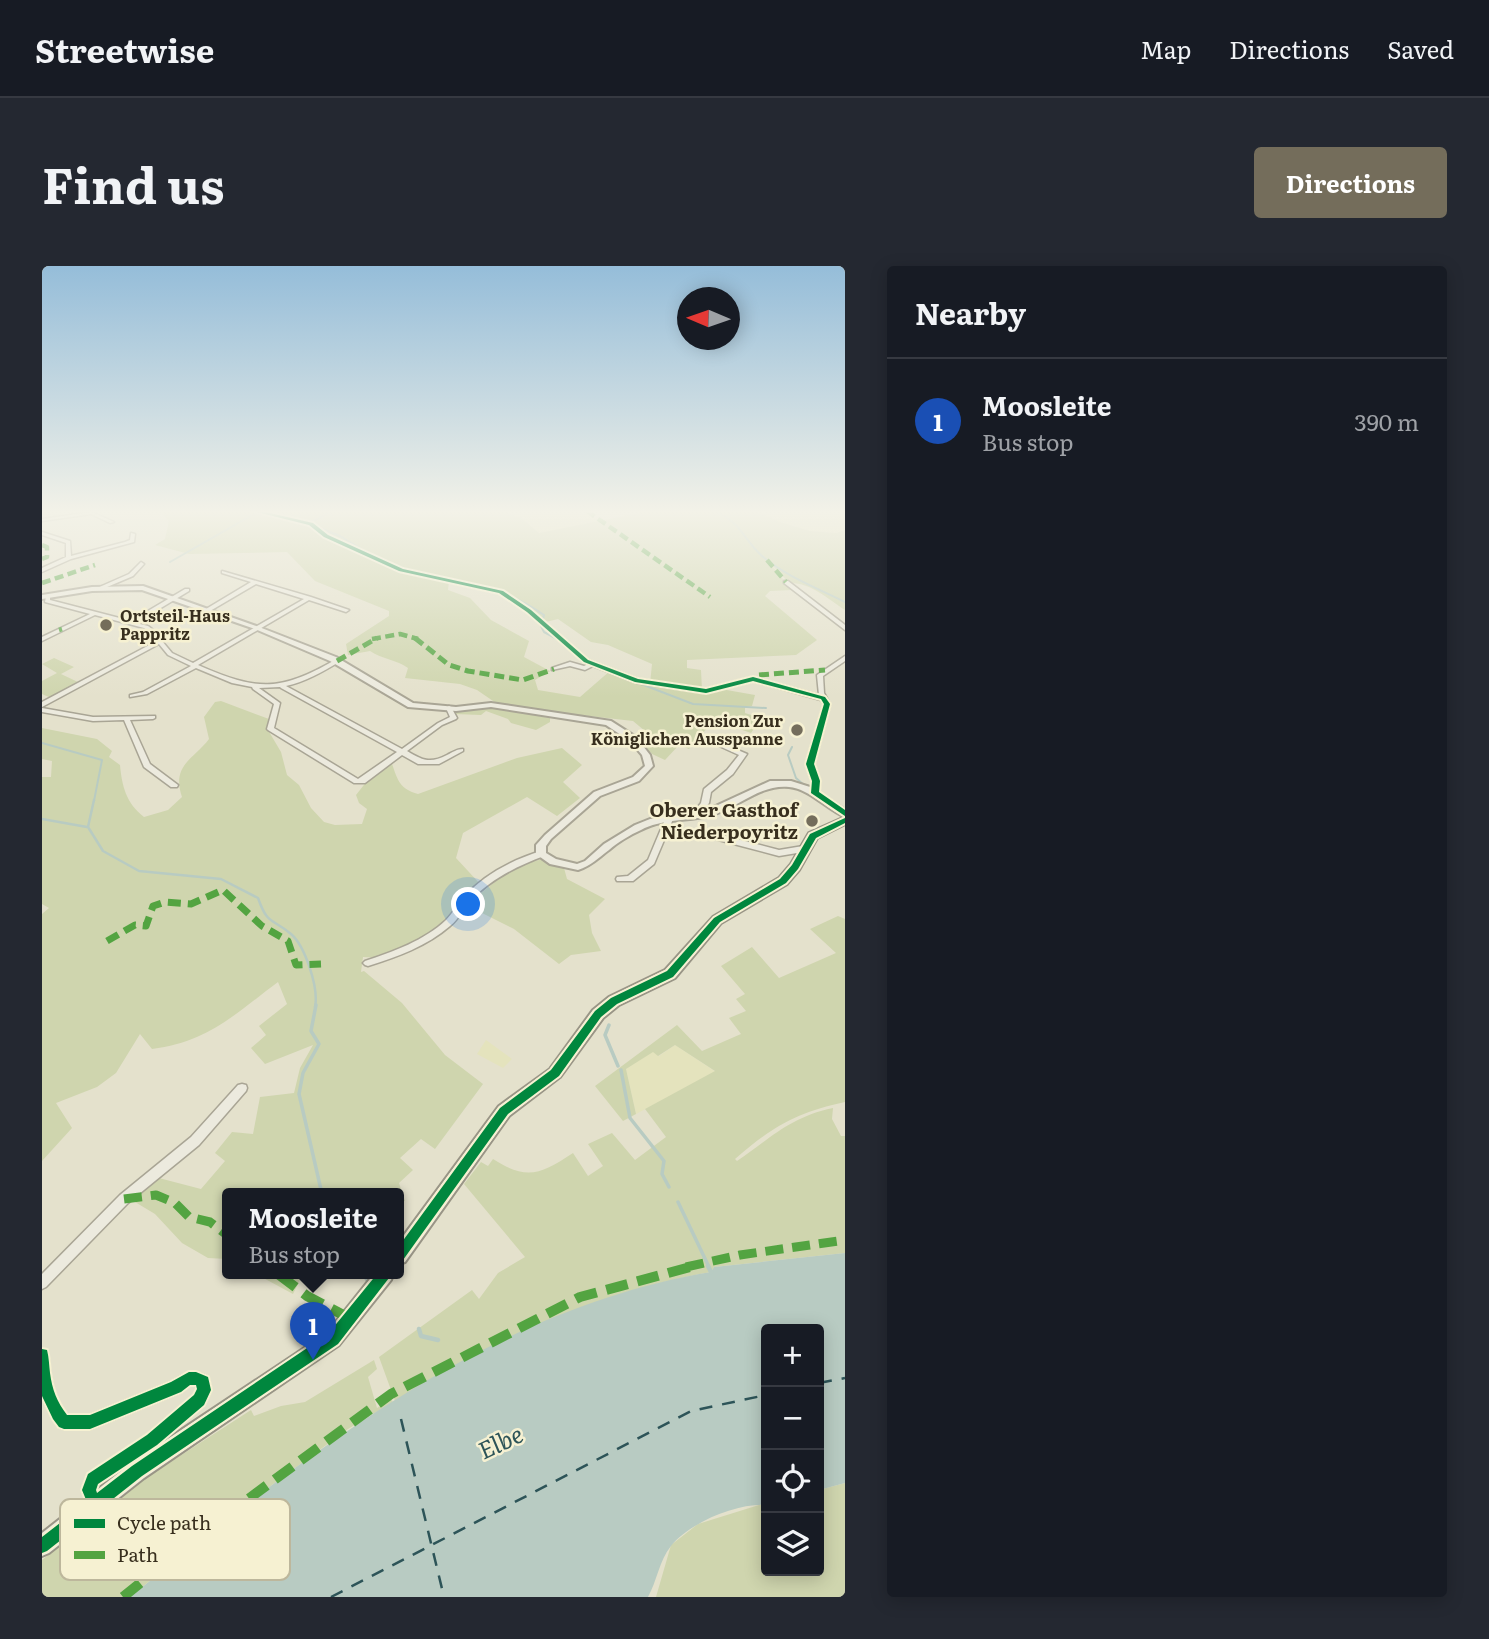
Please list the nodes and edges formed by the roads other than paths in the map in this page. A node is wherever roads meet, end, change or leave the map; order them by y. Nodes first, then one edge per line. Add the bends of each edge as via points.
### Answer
1 (133, 573) edge
2 (227, 573) edge
3 (416, 573) edge
4 (255, 582) junction
5 (786, 582) dead end
6 (97, 589) junction
7 (187, 590) dead end
8 (45, 597) edge
9 (309, 598) junction
10 (175, 599) junction
11 (208, 610) junction
12 (346, 610) dead end
13 (94, 614) junction
14 (132, 622) junction
15 (257, 628) junction
16 (845, 628) edge
17 (42, 639) edge
18 (159, 642) junction
19 (845, 658) edge
20 (337, 661) junction
21 (592, 664) junction
22 (195, 665) junction
23 (554, 669) dead end
24 (254, 686) junction
25 (283, 687) junction
26 (132, 696) dead end
27 (822, 698) junction
28 (277, 703) junction
29 (42, 708) edge
30 (449, 708) junction
31 (153, 717) dead end
32 (127, 720) junction
33 (710, 740) dead end
34 (402, 749) junction
35 (461, 750) dead end
36 (174, 785) dead end
37 (815, 793) junction
38 (695, 816) junction
39 (669, 819) junction
40 (844, 820) edge
41 (706, 834) dead end
42 (803, 849) junction
43 (541, 854) junction
44 (620, 879) dead end
45 (368, 963) dead end
46 (242, 1087) dead end
47 (404, 1249) edge
48 (381, 1279) edge
49 (42, 1283) edge
50 (42, 1355) edge
51 (93, 1499) edge
52 (98, 1499) edge
53 (60, 1531) edge
54 (42, 1546) edge

1 - 6 street
2 - 4 street
3 - 21 street via 496,590
4 - 9 street
4 - 11 street
5 - 16 street
6 - 8 street
6 - 10 street via 141,587
7 - 10 street
8 - 13 street
9 - 12 street
9 - 15 street
10 - 11 street
10 - 14 street
11 - 15 street
13 - 14 street
13 - 17 street
14 - 18 street via 154,631
15 - 20 street
15 - 22 street
18 - 22 street via 170,654
18 - 29 street
19 - 27 street via 820,675
20 - 25 street
20 - 30 street via 407,704
21 - 23 street
21 - 27 street via 637,681 706,691 753,679
22 - 24 street
22 - 26 street
24 - 25 street
24 - 28 street
25 - 28 street
25 - 34 street
27 - 37 street via 827,704 810,764
28 - 34 street via 270,729 357,782
29 - 32 street via 80,717
30 - 34 street via 454,718
30 - 43 street via 491,705 600,720 621,729 639,745 649,766 640,777 589,800 548,837
31 - 32 street
32 - 36 street via 147,765
33 - 38 street via 743,754 707,791
34 - 35 street via 421,762 434,763
37 - 38 street via 791,784 770,784 722,809
37 - 40 street
38 - 39 street
39 - 43 street via 638,827 578,867 553,862
39 - 44 street via 651,862 631,878
40 - 42 main road via 813,836
41 - 42 street via 779,853
42 - 47 main road via 783,881 717,920 670,974 614,1001 587,1024 555,1073 505,1111
43 - 45 street via 513,865 482,886 434,933
46 - 49 street via 195,1141 124,1199
48 - 52 main road via 333,1339
50 - 51 street via 44,1388 52,1409 64,1422 90,1422 187,1379 202,1382 199,1400 152,1440 93,1479 89,1490
53 - 54 main road

